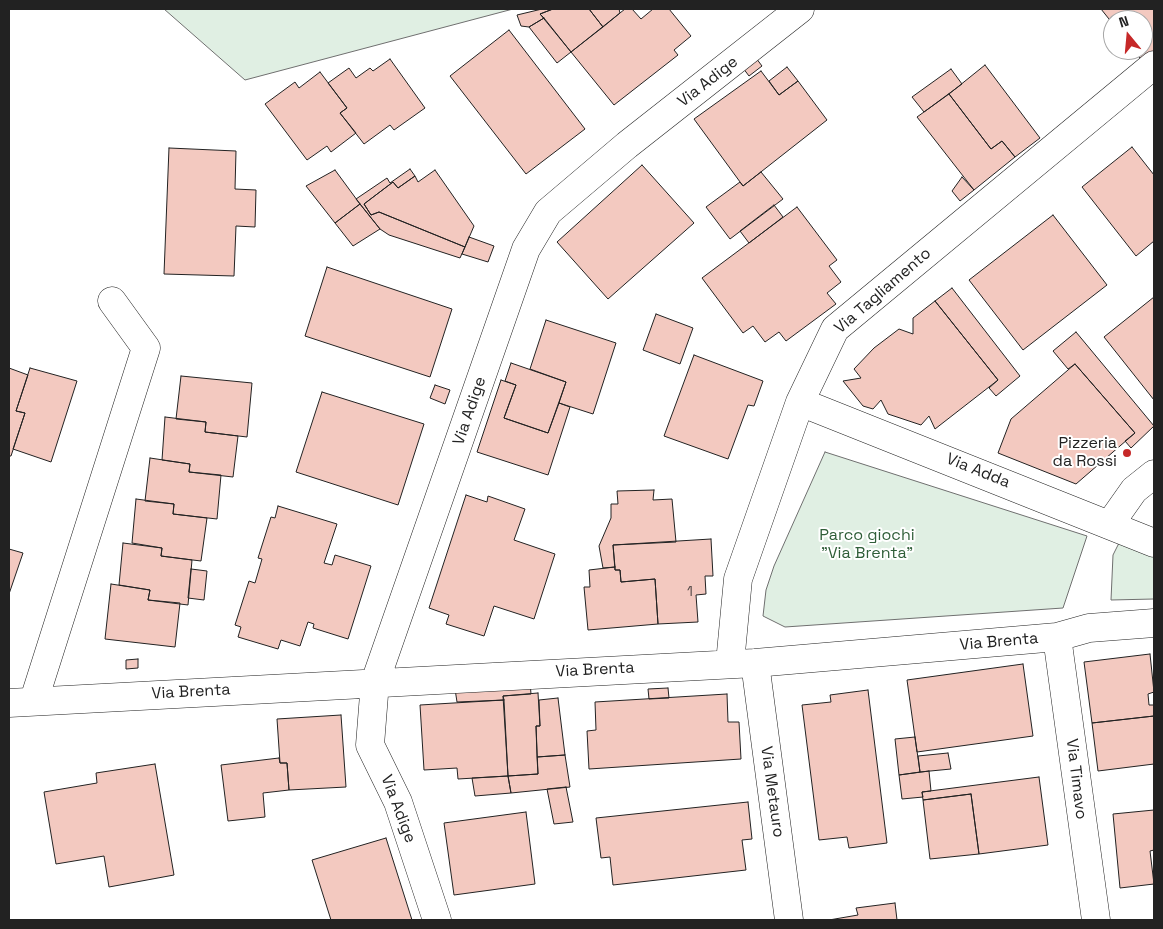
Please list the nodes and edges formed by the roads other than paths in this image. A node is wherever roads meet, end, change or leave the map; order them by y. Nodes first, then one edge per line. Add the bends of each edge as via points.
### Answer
1 (800, 9) edge
2 (1154, 65) edge
3 (112, 301) dead end
4 (800, 402) junction
5 (1154, 474) edge
6 (1110, 524) junction
7 (1154, 543) edge
8 (1154, 623) edge
9 (1057, 637) junction
10 (742, 663) junction
11 (375, 682) junction
12 (22, 701) edge
13 (437, 920) edge
14 (789, 920) edge
15 (1096, 920) edge

1 - 11 street, Via Adige via 627,145 548,212 526,249
2 - 4 street, Via Tagliamento via 835,329
3 - 12 street, Via Brenta via 146,348
4 - 6 street, Via Adda
4 - 10 street, Via Tagliamento via 738,579
5 - 6 street via 1134,490
6 - 7 street, Via Adda
8 - 9 street, Via Brenta via 1089,628
9 - 10 street, Via Brenta
9 - 15 street, Via Timavo
10 - 11 street, Via Brenta
10 - 14 street, Via Metauro
11 - 12 street, Via Brenta
11 - 13 street, Via Adige via 370,745 398,802

